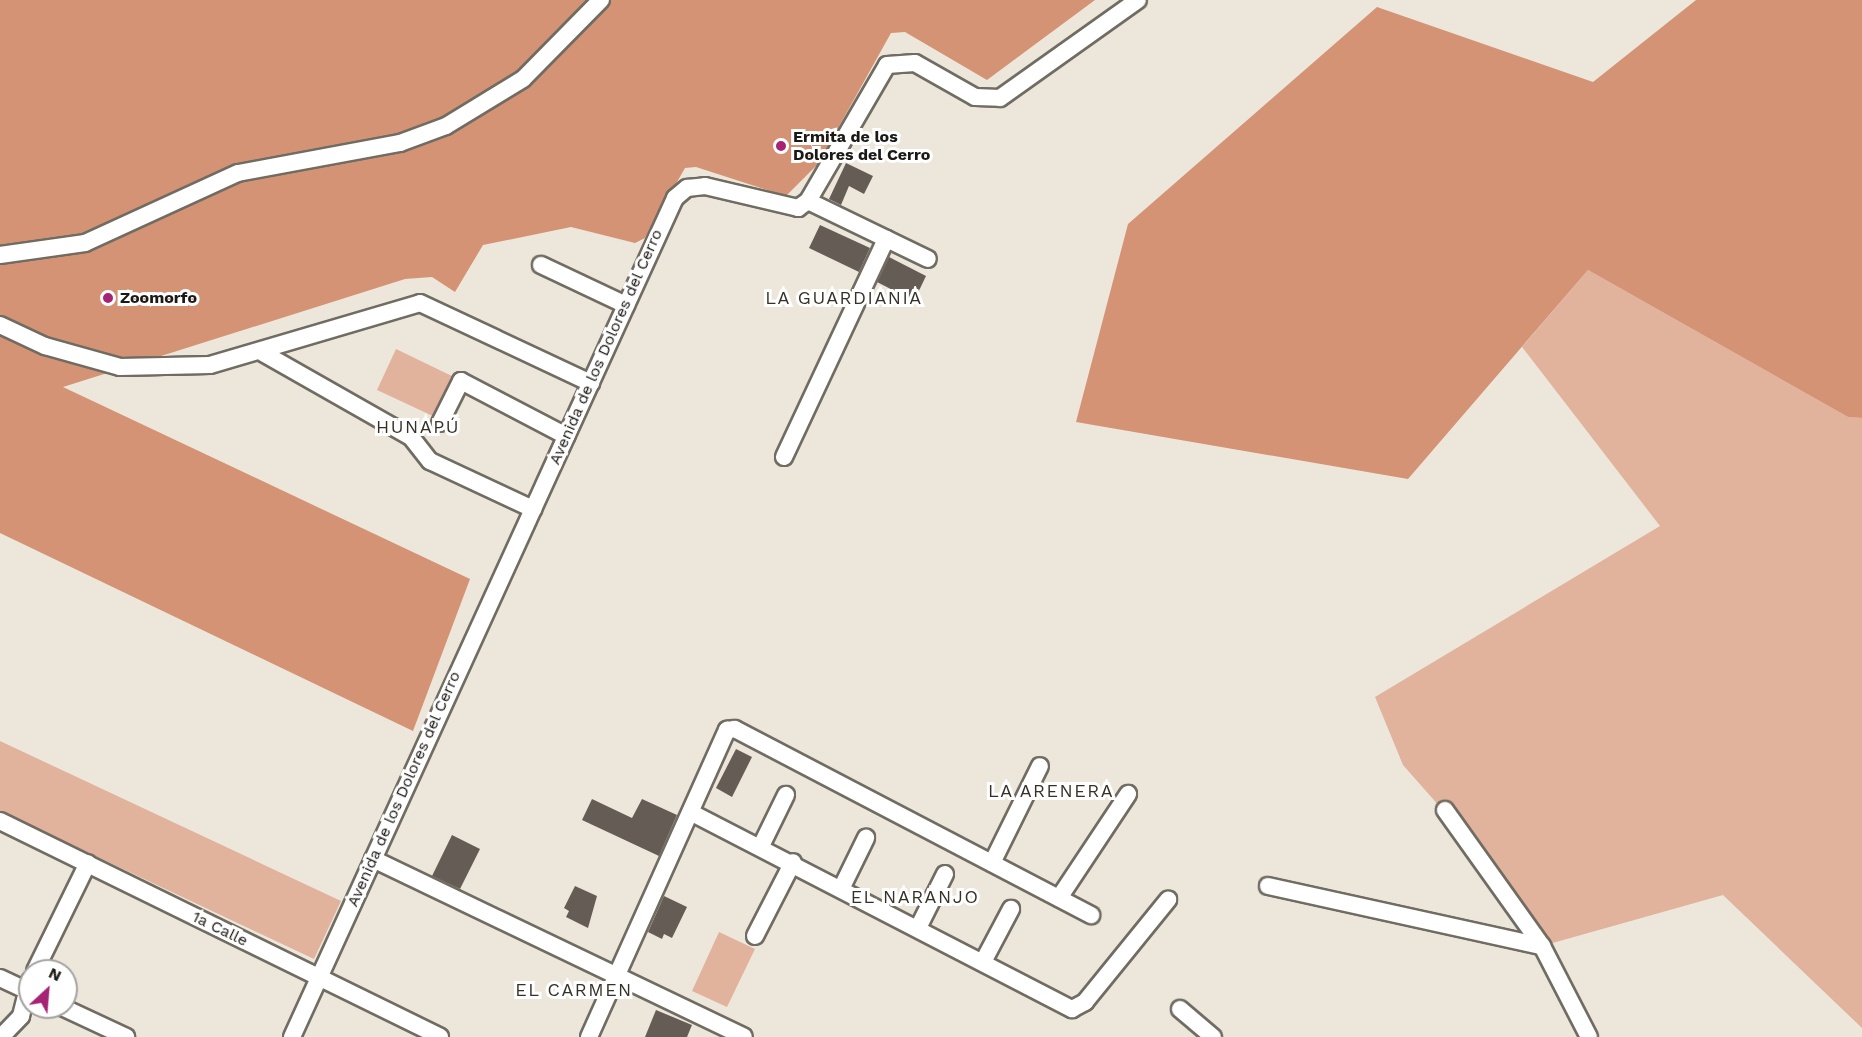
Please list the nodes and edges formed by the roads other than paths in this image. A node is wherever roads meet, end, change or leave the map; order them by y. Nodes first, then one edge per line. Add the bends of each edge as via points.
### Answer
1 (601, 0) edge
2 (1138, 0) edge
3 (808, 201) junction
4 (886, 239) junction
5 (0, 255) edge
6 (928, 259) dead end
7 (541, 265) dead end
8 (626, 305) junction
9 (0, 325) edge
10 (263, 353) junction
11 (591, 384) junction
12 (440, 423) dead end
13 (566, 436) junction
14 (784, 457) dead end
15 (532, 509) junction
16 (1040, 766) dead end
17 (1128, 794) dead end
18 (786, 795) dead end
19 (1445, 810) dead end
20 (692, 813) junction
21 (0, 821) edge
22 (866, 838) dead end
23 (761, 846) junction
24 (373, 859) junction
25 (793, 862) junction
26 (88, 863) junction
27 (992, 863) junction
28 (945, 874) dead end
29 (1268, 886) dead end
30 (842, 887) junction
31 (1059, 898) junction
32 (1168, 900) dead end
33 (1011, 909) dead end
34 (1091, 915) dead end
35 (919, 926) junction
36 (754, 936) dead end
37 (1542, 946) junction
38 (41, 959) edge
39 (984, 960) junction
40 (617, 975) junction
41 (0, 978) edge
42 (318, 978) junction
43 (18, 984) edge
44 (1180, 1009) dead end
45 (78, 1014) edge
46 (19, 1019) edge
47 (1, 1037) edge
48 (126, 1037) edge
49 (292, 1037) edge
50 (440, 1037) edge
51 (589, 1037) edge
52 (744, 1037) edge
53 (1213, 1037) edge
54 (1589, 1037) edge

1 - 5 street via 523,79 446,126 400,143 238,173 85,243
2 - 3 street via 1000,98 975,97 915,63 887,65
3 - 4 street
3 - 8 street, Avenida de los Dolores del Cerro via 790,209 705,186 687,188 671,204
4 - 6 street
4 - 14 street
7 - 8 street
8 - 11 street, Avenida de los Dolores del Cerro
9 - 10 street via 45,346 120,367 210,365
10 - 11 street via 420,303
10 - 15 street via 411,437 430,461
11 - 13 street, Avenida de los Dolores del Cerro
12 - 13 street via 461,381
13 - 15 street, Avenida de los Dolores del Cerro
15 - 24 street, Avenida de los Dolores del Cerro
16 - 27 street
17 - 31 street
18 - 23 street
19 - 37 street
20 - 23 street
20 - 27 street via 723,736 735,729
20 - 40 street
21 - 26 street, 1a Calle
22 - 30 street
23 - 25 street
24 - 40 street
24 - 42 street, Avenida de los Dolores del Cerro
25 - 30 street
25 - 36 street
26 - 38 street
26 - 42 street, 1a Calle
27 - 31 street
28 - 35 street
29 - 37 street
30 - 35 street
31 - 34 street
32 - 39 street via 1080,1007 1072,1009
33 - 39 street
35 - 39 street
37 - 54 street
40 - 51 street
40 - 52 street
41 - 43 street
42 - 49 street, Avenida de los Dolores del Cerro
42 - 50 street, 1a Calle
44 - 53 street
45 - 48 street
46 - 47 street

